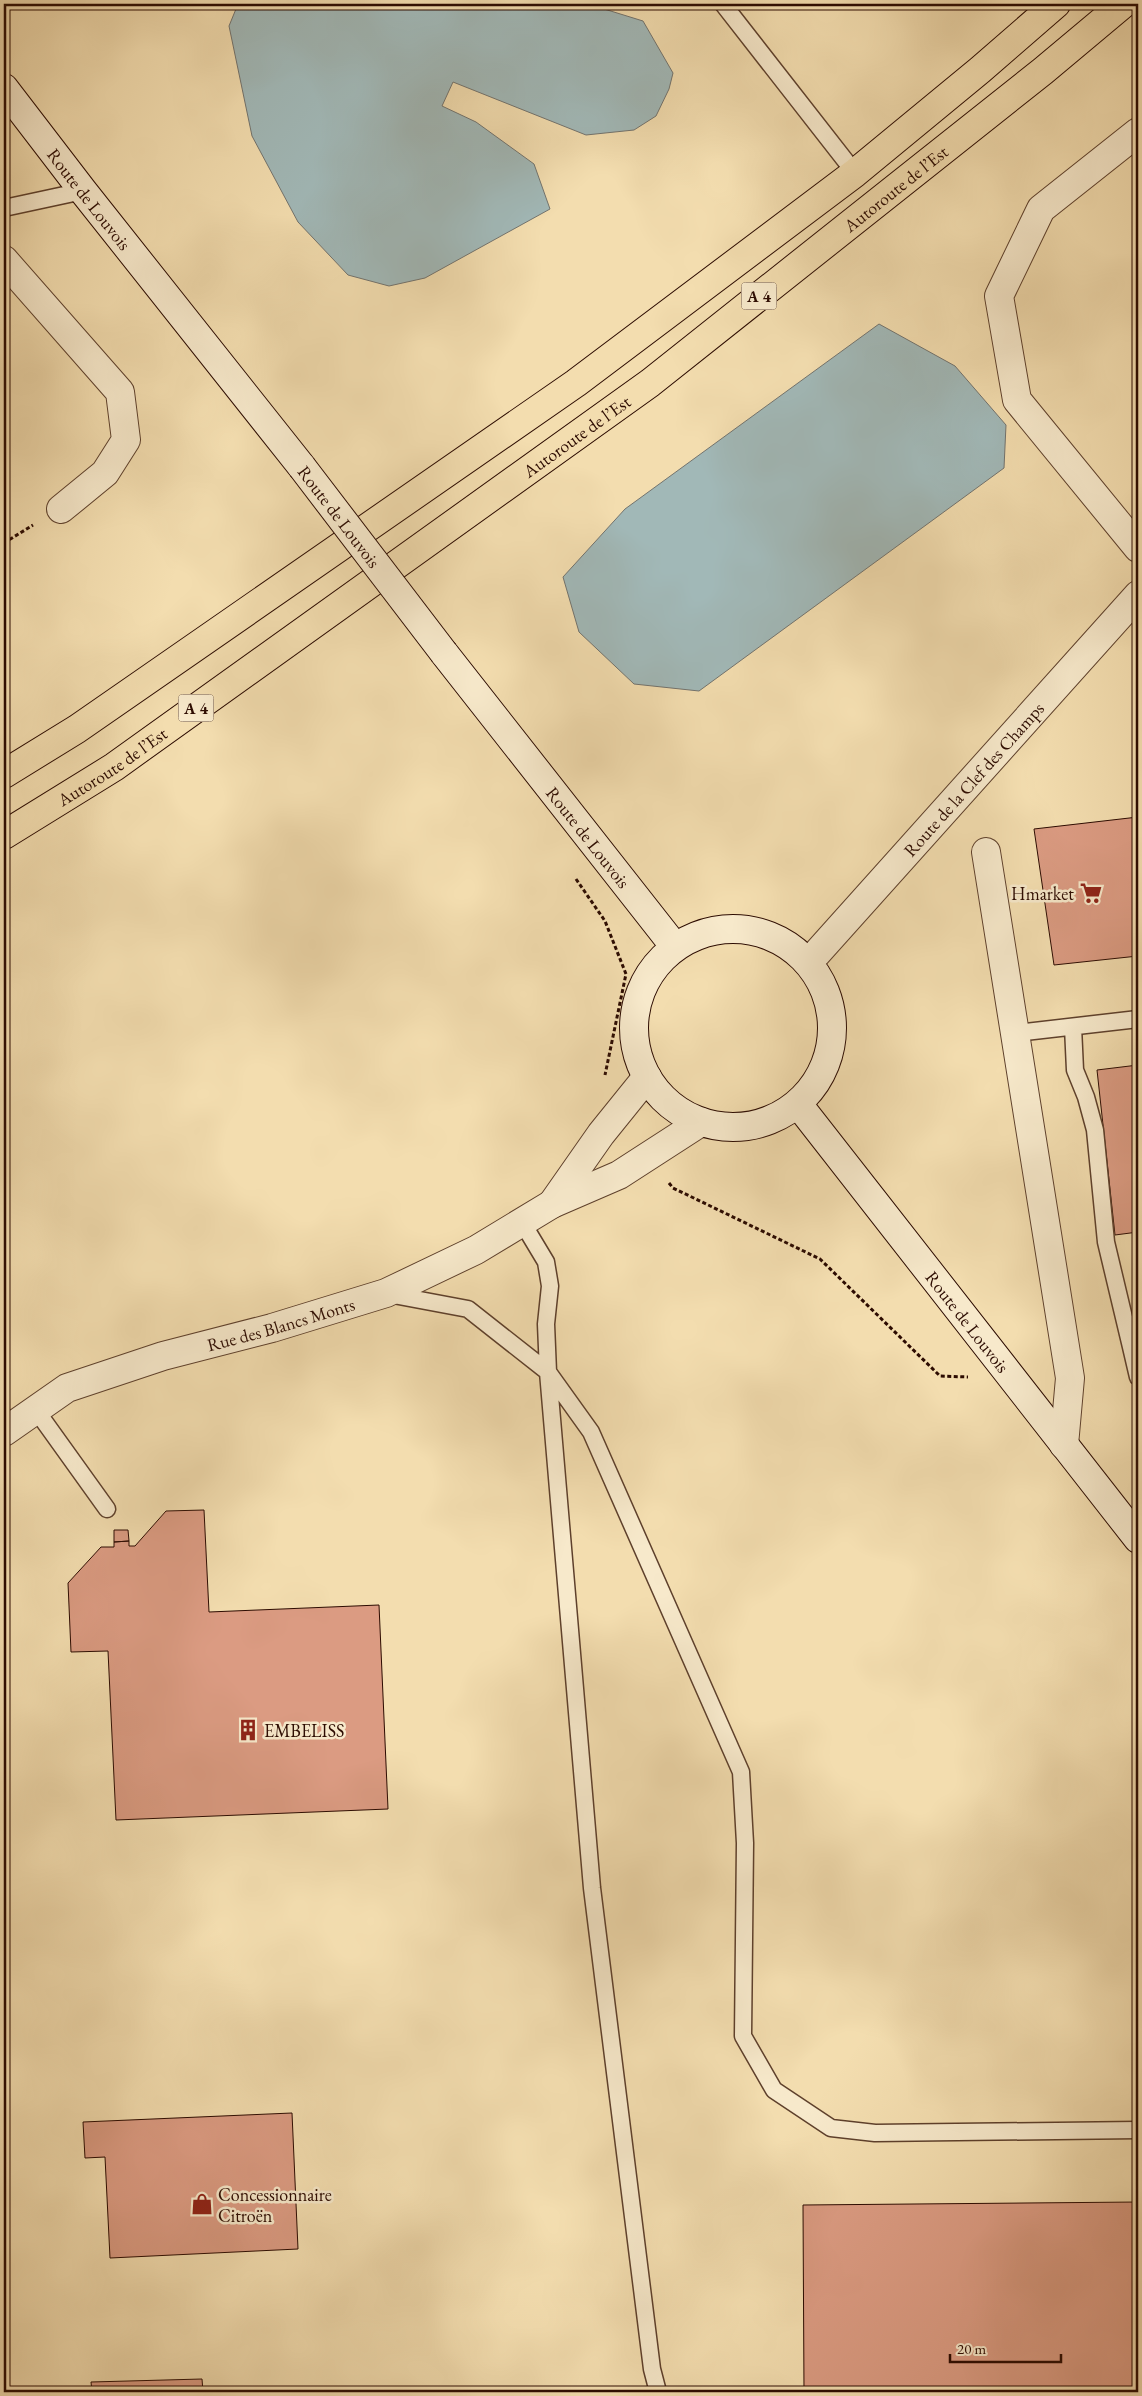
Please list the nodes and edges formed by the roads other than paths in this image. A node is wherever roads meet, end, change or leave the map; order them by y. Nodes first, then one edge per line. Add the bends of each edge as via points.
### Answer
1 (723, 4) edge
2 (1056, 4) edge
3 (1123, 4) edge
4 (4, 88) edge
5 (1138, 132) edge
6 (855, 173) junction
7 (83, 191) junction
8 (4, 208) edge
9 (4, 260) edge
10 (61, 509) dead end
11 (1138, 548) edge
12 (1138, 595) edge
13 (4, 774) edge
14 (4, 836) edge
15 (986, 852) dead end
16 (675, 946) junction
17 (809, 962) junction
18 (1138, 1019) edge
19 (1073, 1027) junction
20 (1016, 1033) junction
21 (647, 1077) junction
22 (798, 1104) junction
23 (701, 1122) junction
24 (552, 1204) junction
25 (522, 1222) junction
26 (386, 1294) junction
27 (1138, 1328) edge
28 (1131, 1347) junction
29 (548, 1372) junction
30 (1138, 1377) edge
31 (36, 1410) junction
32 (4, 1432) edge
33 (1064, 1445) junction
34 (107, 1509) dead end
35 (1138, 1539) edge
36 (1138, 2130) edge
37 (658, 2392) edge

1 - 6 lane
2 - 6 highway, A 4
3 - 14 highway, Autoroute de l’Est / A 4 via 1036,77 650,383 114,767
4 - 7 street, Route de Louvois
5 - 11 street via 1042,209 998,296 1017,400
6 - 13 highway, A 4 via 576,383 77,728
7 - 8 lane
7 - 16 street, Route de Louvois, bridge
9 - 10 street via 120,392 126,440 105,473
12 - 17 street, Route de la Clef des Champs
15 - 20 street
16 - 17 street via 701,933 731,928 759,931 787,943
16 - 21 street via 654,967 640,993 634,1021 638,1058
17 - 22 street via 825,989 833,1019 830,1051 818,1080
18 - 19 lane
19 - 20 lane
19 - 28 lane via 1075,1070 1095,1130 1106,1242
20 - 33 street via 1070,1378
21 - 23 street via 661,1097 679,1112
21 - 24 street, Rue des Blancs Monts
22 - 23 street via 768,1121 735,1128
22 - 33 street, Route de Louvois
23 - 24 street, Rue des Blancs Monts via 619,1175
24 - 25 street, Rue des Blancs Monts
25 - 26 street, Rue des Blancs Monts via 476,1250
25 - 29 lane via 546,1262 550,1286 546,1324
26 - 29 lane via 468,1309
26 - 31 street, Rue des Blancs Monts via 163,1356 67,1388
27 - 28 lane
28 - 30 lane
29 - 36 lane via 590,1432 741,1772 745,1843 743,2036 774,2090 831,2128 875,2133
29 - 37 lane via 592,1888 652,2368
31 - 32 street, Rue des Blancs Monts
31 - 34 lane
33 - 35 street, Route de Louvois

